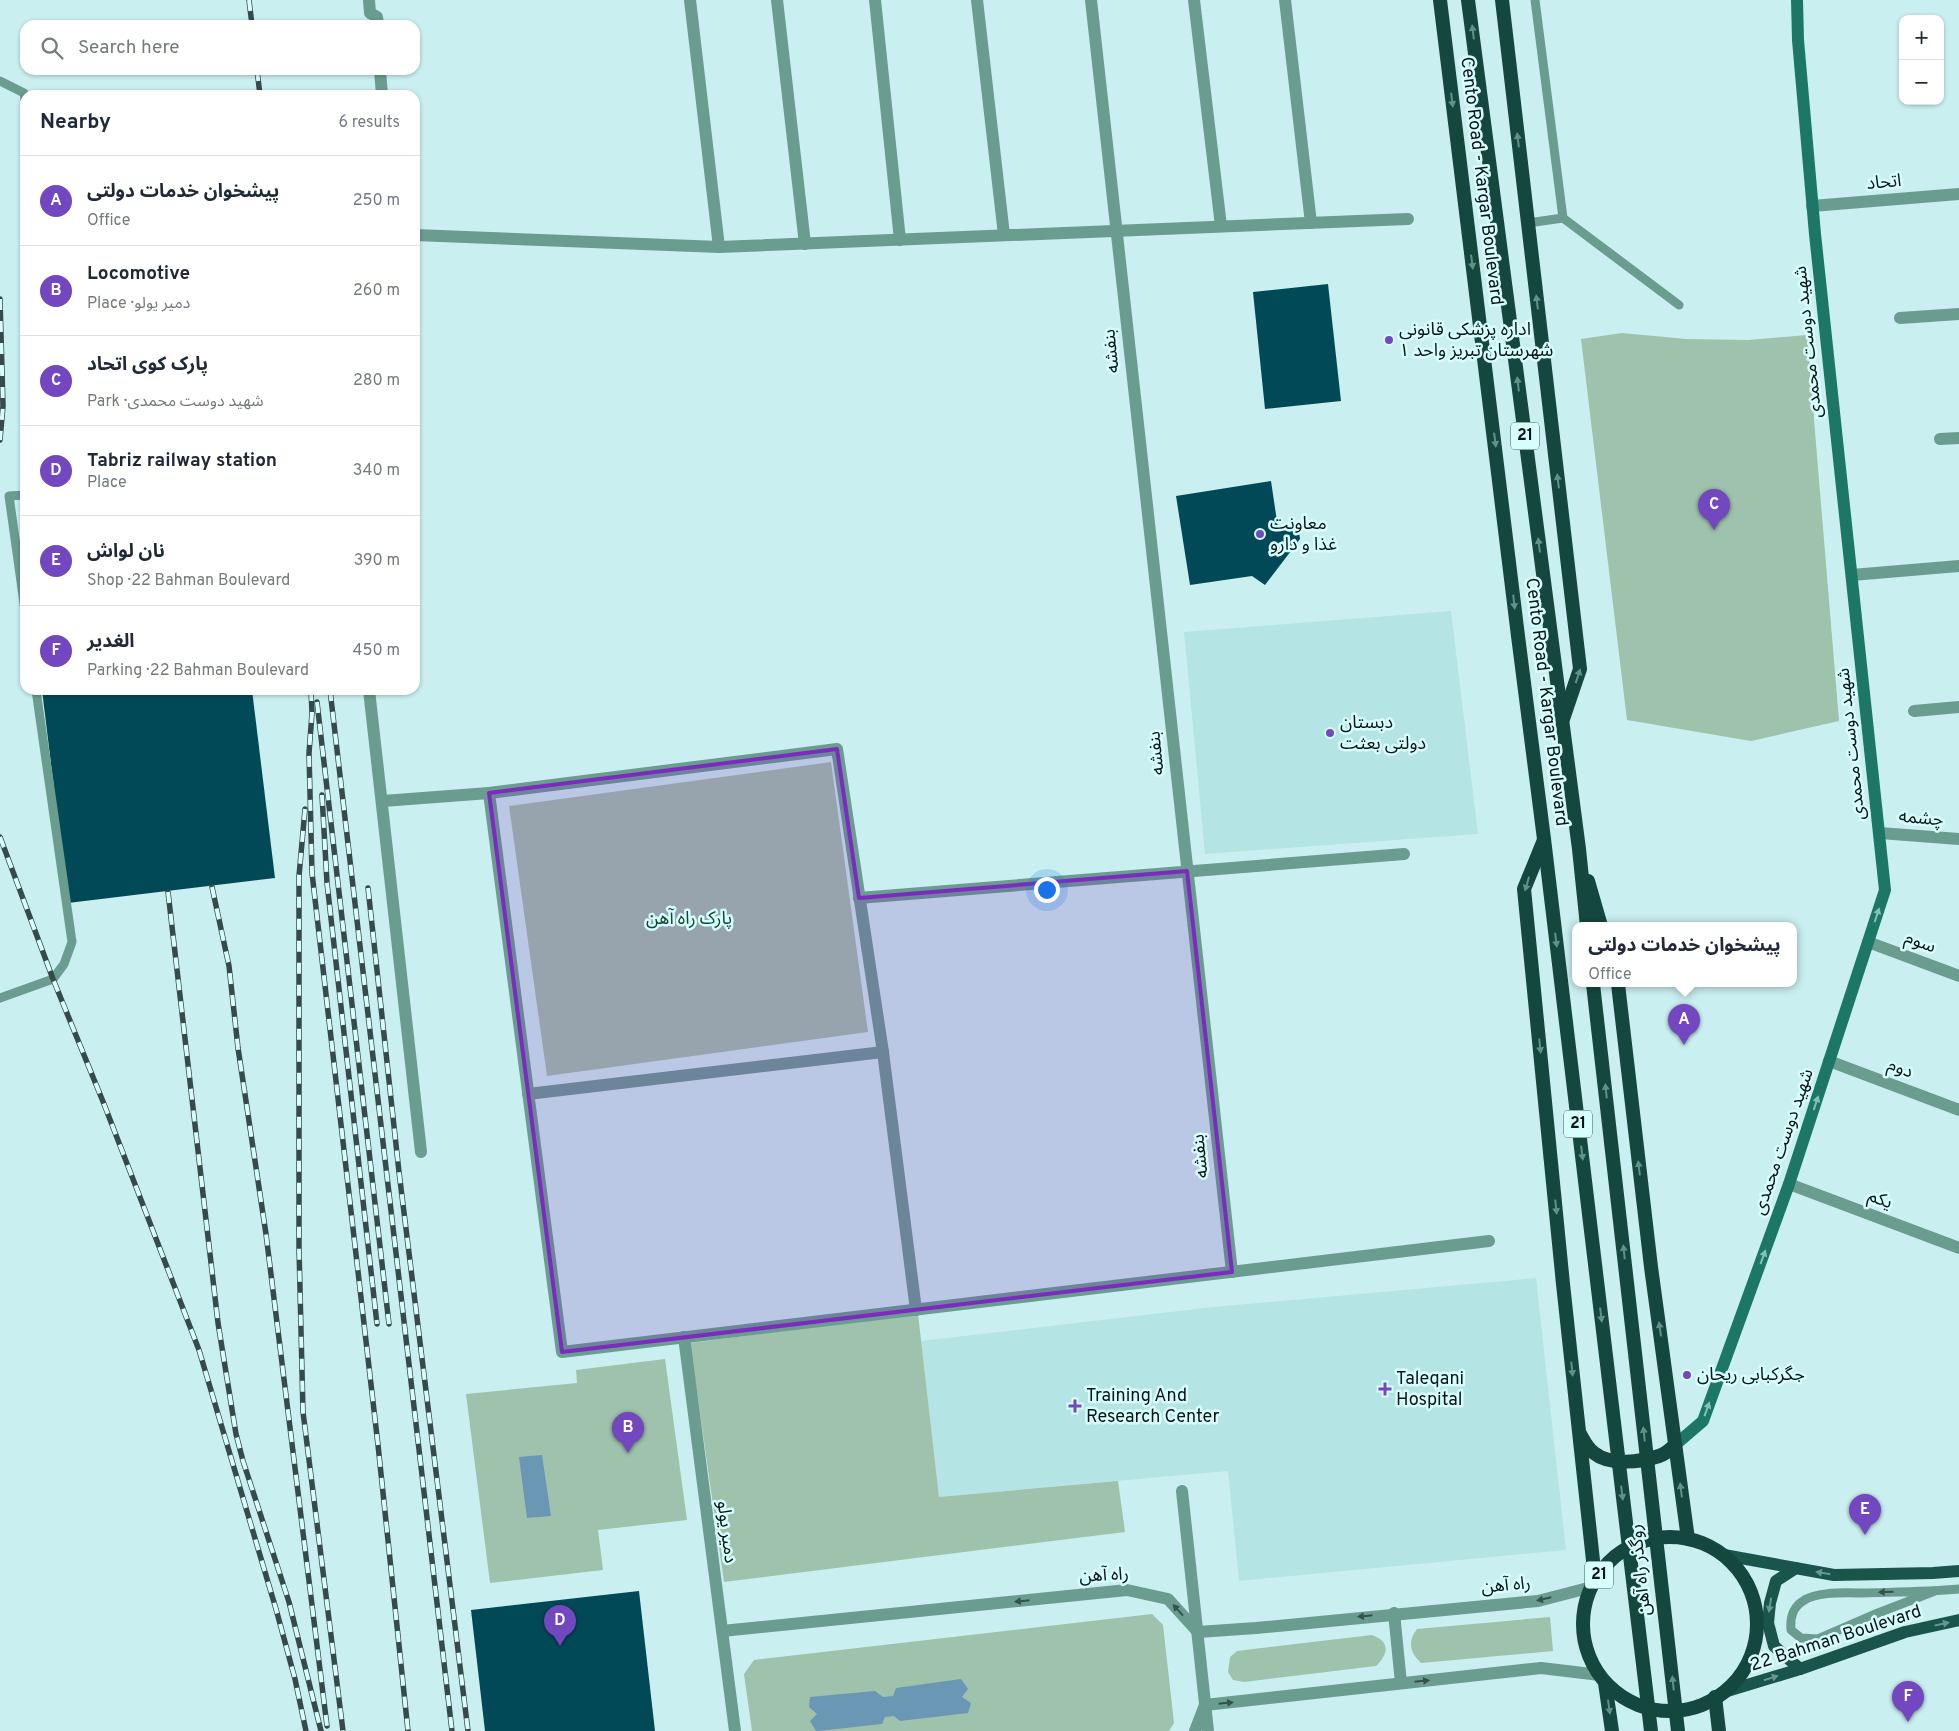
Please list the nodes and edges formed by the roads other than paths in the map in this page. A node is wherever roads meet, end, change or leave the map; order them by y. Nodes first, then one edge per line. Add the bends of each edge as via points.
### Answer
1 (369, 0) edge
2 (690, 0) edge
3 (777, 0) edge
4 (875, 0) edge
5 (977, 0) edge
6 (1091, 0) edge
7 (1194, 0) edge
8 (1284, 0) edge
9 (1440, 0) edge
10 (1468, 0) edge
11 (1502, 0) edge
12 (1535, 0) edge
13 (1797, 0) edge
14 (377, 20) edge
15 (380, 75) edge
16 (0, 81) edge
17 (382, 90) edge
18 (20, 91) edge
19 (1959, 194) edge
20 (1812, 206) junction
21 (1563, 218) junction
22 (1408, 219) dead end
23 (1311, 223) junction
24 (1528, 223) junction
25 (1221, 226) junction
26 (1117, 231) junction
27 (420, 235) edge
28 (1004, 235) junction
29 (900, 240) junction
30 (805, 244) junction
31 (718, 247) junction
32 (1679, 305) dead end
33 (1959, 314) edge
34 (1900, 318) dead end
35 (1959, 438) edge
36 (1940, 440) dead end
37 (20, 495) edge
38 (1959, 566) edge
39 (20, 574) edge
40 (1852, 575) junction
41 (37, 695) edge
42 (370, 695) edge
43 (1959, 707) edge
44 (1914, 711) dead end
45 (1562, 722) junction
46 (489, 793) junction
47 (383, 801) junction
48 (1880, 833) junction
49 (1544, 839) junction
50 (1959, 839) edge
51 (1579, 849) junction
52 (1404, 854) dead end
53 (1188, 872) junction
54 (859, 898) junction
55 (1587, 922) edge
56 (1600, 922) edge
57 (1868, 942) junction
58 (1959, 976) edge
59 (1593, 987) edge
60 (1618, 987) edge
61 (0, 998) edge
62 (883, 1052) junction
63 (1829, 1061) junction
64 (528, 1094) junction
65 (1959, 1110) edge
66 (421, 1152) dead end
67 (1789, 1184) junction
68 (1489, 1241) dead end
69 (1959, 1248) edge
70 (1232, 1272) junction
71 (916, 1310) junction
72 (684, 1338) junction
73 (1612, 1410) joint
74 (1579, 1432) junction
75 (1675, 1445) junction
76 (1182, 1491) dead end
77 (1688, 1538) junction
78 (1724, 1555) junction
79 (1796, 1568) junction
80 (1959, 1570) edge
81 (1593, 1583) junction
82 (1959, 1589) edge
83 (1935, 1591) junction
84 (1394, 1613) junction
85 (1959, 1620) edge
86 (722, 1631) junction
87 (1198, 1632) junction
88 (1800, 1669) junction
89 (1603, 1679) junction
90 (1401, 1683) junction
91 (1720, 1695) junction
92 (1205, 1705) junction
93 (735, 1731) edge
94 (1195, 1731) edge
95 (1208, 1731) edge
96 (1612, 1731) edge
97 (1651, 1731) edge
98 (1678, 1731) edge
99 (1719, 1731) edge

1 - 14 street via 370,13
2 - 31 street
3 - 30 street
4 - 29 street
5 - 28 street
6 - 26 street, بنفشه
7 - 25 street
8 - 23 street
9 -> 49 highway, Cento Road - Kargar Boulevard / 21
45 -> 10 highway, Cento Road - Kargar Boulevard / 21
24 -> 11 highway
12 - 21 lane
13 - 20 main road, شهید دوست محمدی
15 - 17 street
16 - 18 lane
19 - 20 street, اتحاد
20 - 40 main road, شهید دوست محمدی
21 - 24 lane
21 - 32 lane
22 - 23 street
23 - 25 street
45 -> 24 highway via 1580,669
25 - 26 street
26 - 28 street
26 - 53 street, بنفشه
27 - 31 street
28 - 29 street
29 - 30 street
30 - 31 street
33 - 34 street
35 - 36 street
37 - 39 lane via 9,496
38 - 40 street
40 - 48 main road, شهید دوست محمدی
41 - 61 lane via 72,942 64,964 53,979
42 - 47 street
43 - 44 street
45 - 51 highway, Cento Road - Kargar Boulevard / 21
46 - 47 street
46 - 54 street via 837,749
46 - 64 street
47 - 66 street
48 - 50 street, چشمه
57 -> 48 main road, شهید دوست محمدی via 1885,890
49 -> 73 highway, Cento Road - Kargar Boulevard / 21
49 -> 74 highway via 1524,889
51 - 55 highway, Cento Road - Kargar Boulevard / 21
51 - 56 highway, 21
52 - 53 street
53 - 54 street
53 - 70 street, بنفشه
54 - 62 street
57 - 58 street, سوم
57 - 63 main road, شهید دوست محمدی
98 -> 59 highway, روگذر راه آهن / 21
75 -> 60 highway via 1649,1257
62 - 64 street
62 - 71 street
63 - 65 street, دوم
67 -> 63 main road, شهید دوست محمدی
64 - 72 street via 562,1352
67 - 69 street, یکم
75 -> 67 main road, شهید دوست محمدی via 1703,1421
68 - 70 street
70 - 71 street
71 - 72 street
72 - 86 street, دمیر یولو
73 -> 97 highway, روگذر راه آهن / 21
74 - 75 highway via 1594,1454 1608,1460 1661,1456
74 - 81 highway
77 -> 75 highway
76 - 87 street
77 - 78 highway, 21
77 - 81 highway, 21 via 1661,1537 1635,1544 1612,1559
78 - 79 main road
78 - 91 highway, 21 via 1742,1574 1754,1598 1758,1624 1754,1650 1742,1673
80 -> 79 main road via 1834,1575
79 -> 88 main road via 1776,1581 1768,1623 1774,1646
81 -> 84 street, راه آهن via 1538,1601
81 - 89 highway, 21 via 1585,1605 1583,1633 1590,1660
82 - 83 lane
83 -> 83 lane via 1825,1594 1804,1600 1795,1608 1790,1618 1791,1630 1802,1638 1818,1639
84 -> 87 street, راه آهن
84 - 90 street
88 -> 85 main road, 22 Bahman Boulevard via 1905,1632
87 -> 86 street, راه آهن via 1168,1599 1127,1590
86 - 93 street, دمیر یولو
87 - 92 street
91 -> 88 main road, 22 Bahman Boulevard
90 -> 89 street via 1541,1668
89 - 91 highway, 21 via 1626,1699 1650,1709 1676,1711 1702,1705
89 -> 96 highway
92 -> 90 street
91 - 99 highway
92 - 94 street
92 - 95 street

